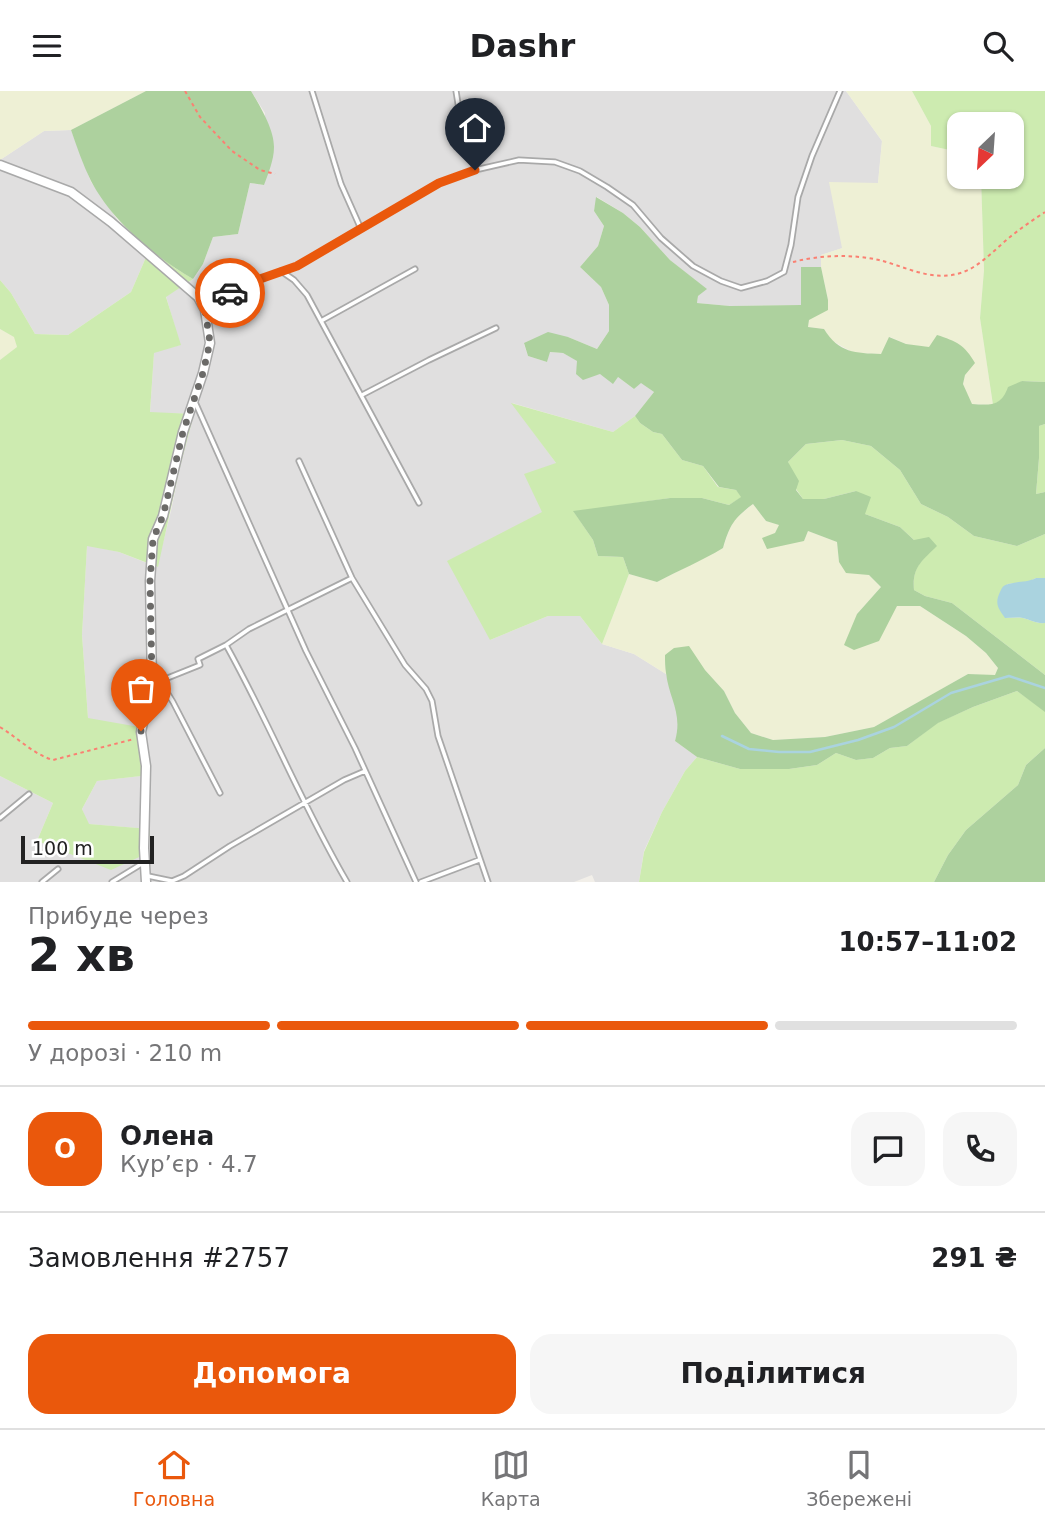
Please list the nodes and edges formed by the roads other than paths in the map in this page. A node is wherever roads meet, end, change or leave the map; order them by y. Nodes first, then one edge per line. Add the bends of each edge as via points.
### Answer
1 (312, 91) edge
2 (456, 91) edge
3 (840, 91) edge
4 (0, 165) edge
5 (475, 170) junction
6 (361, 229) junction
7 (415, 269) dead end
8 (281, 271) junction
9 (198, 296) junction
10 (321, 321) junction
11 (496, 328) dead end
12 (362, 395) junction
13 (194, 400) junction
14 (299, 461) dead end
15 (419, 503) dead end
16 (352, 578) junction
17 (288, 610) junction
18 (226, 645) junction
19 (151, 672) junction
20 (160, 681) junction
21 (365, 771) junction
22 (29, 793) dead end
23 (220, 793) dead end
24 (304, 803) junction
25 (0, 818) edge
26 (479, 860) junction
27 (145, 862) junction
28 (58, 869) dead end
29 (146, 879) edge
30 (42, 882) edge
31 (112, 882) edge
32 (347, 882) edge
33 (418, 882) edge
34 (488, 882) edge

1 - 6 lane via 341,184
2 - 5 lane
3 - 5 lane via 798,197 784,272 741,288 693,266 633,205 580,171 555,162 519,160
4 - 9 street via 72,192
5 - 6 lane via 439,183
6 - 8 lane
7 - 10 lane
8 - 9 lane via 222,296
8 - 10 lane via 307,295
9 - 13 street via 210,342
10 - 12 lane
11 - 12 lane
12 - 15 lane
13 - 17 lane
13 - 19 street via 153,539
14 - 16 lane
16 - 17 lane
16 - 26 lane via 432,701 438,736
17 - 18 lane
17 - 21 lane
18 - 20 lane via 198,659 200,665
18 - 24 lane
19 - 20 lane
19 - 27 street via 141,731 146,766
20 - 23 lane
21 - 24 lane
21 - 33 lane
22 - 25 lane
24 - 29 lane via 184,876 172,881
24 - 32 lane
26 - 33 lane
26 - 34 lane
27 - 29 street
27 - 31 lane
28 - 30 lane

